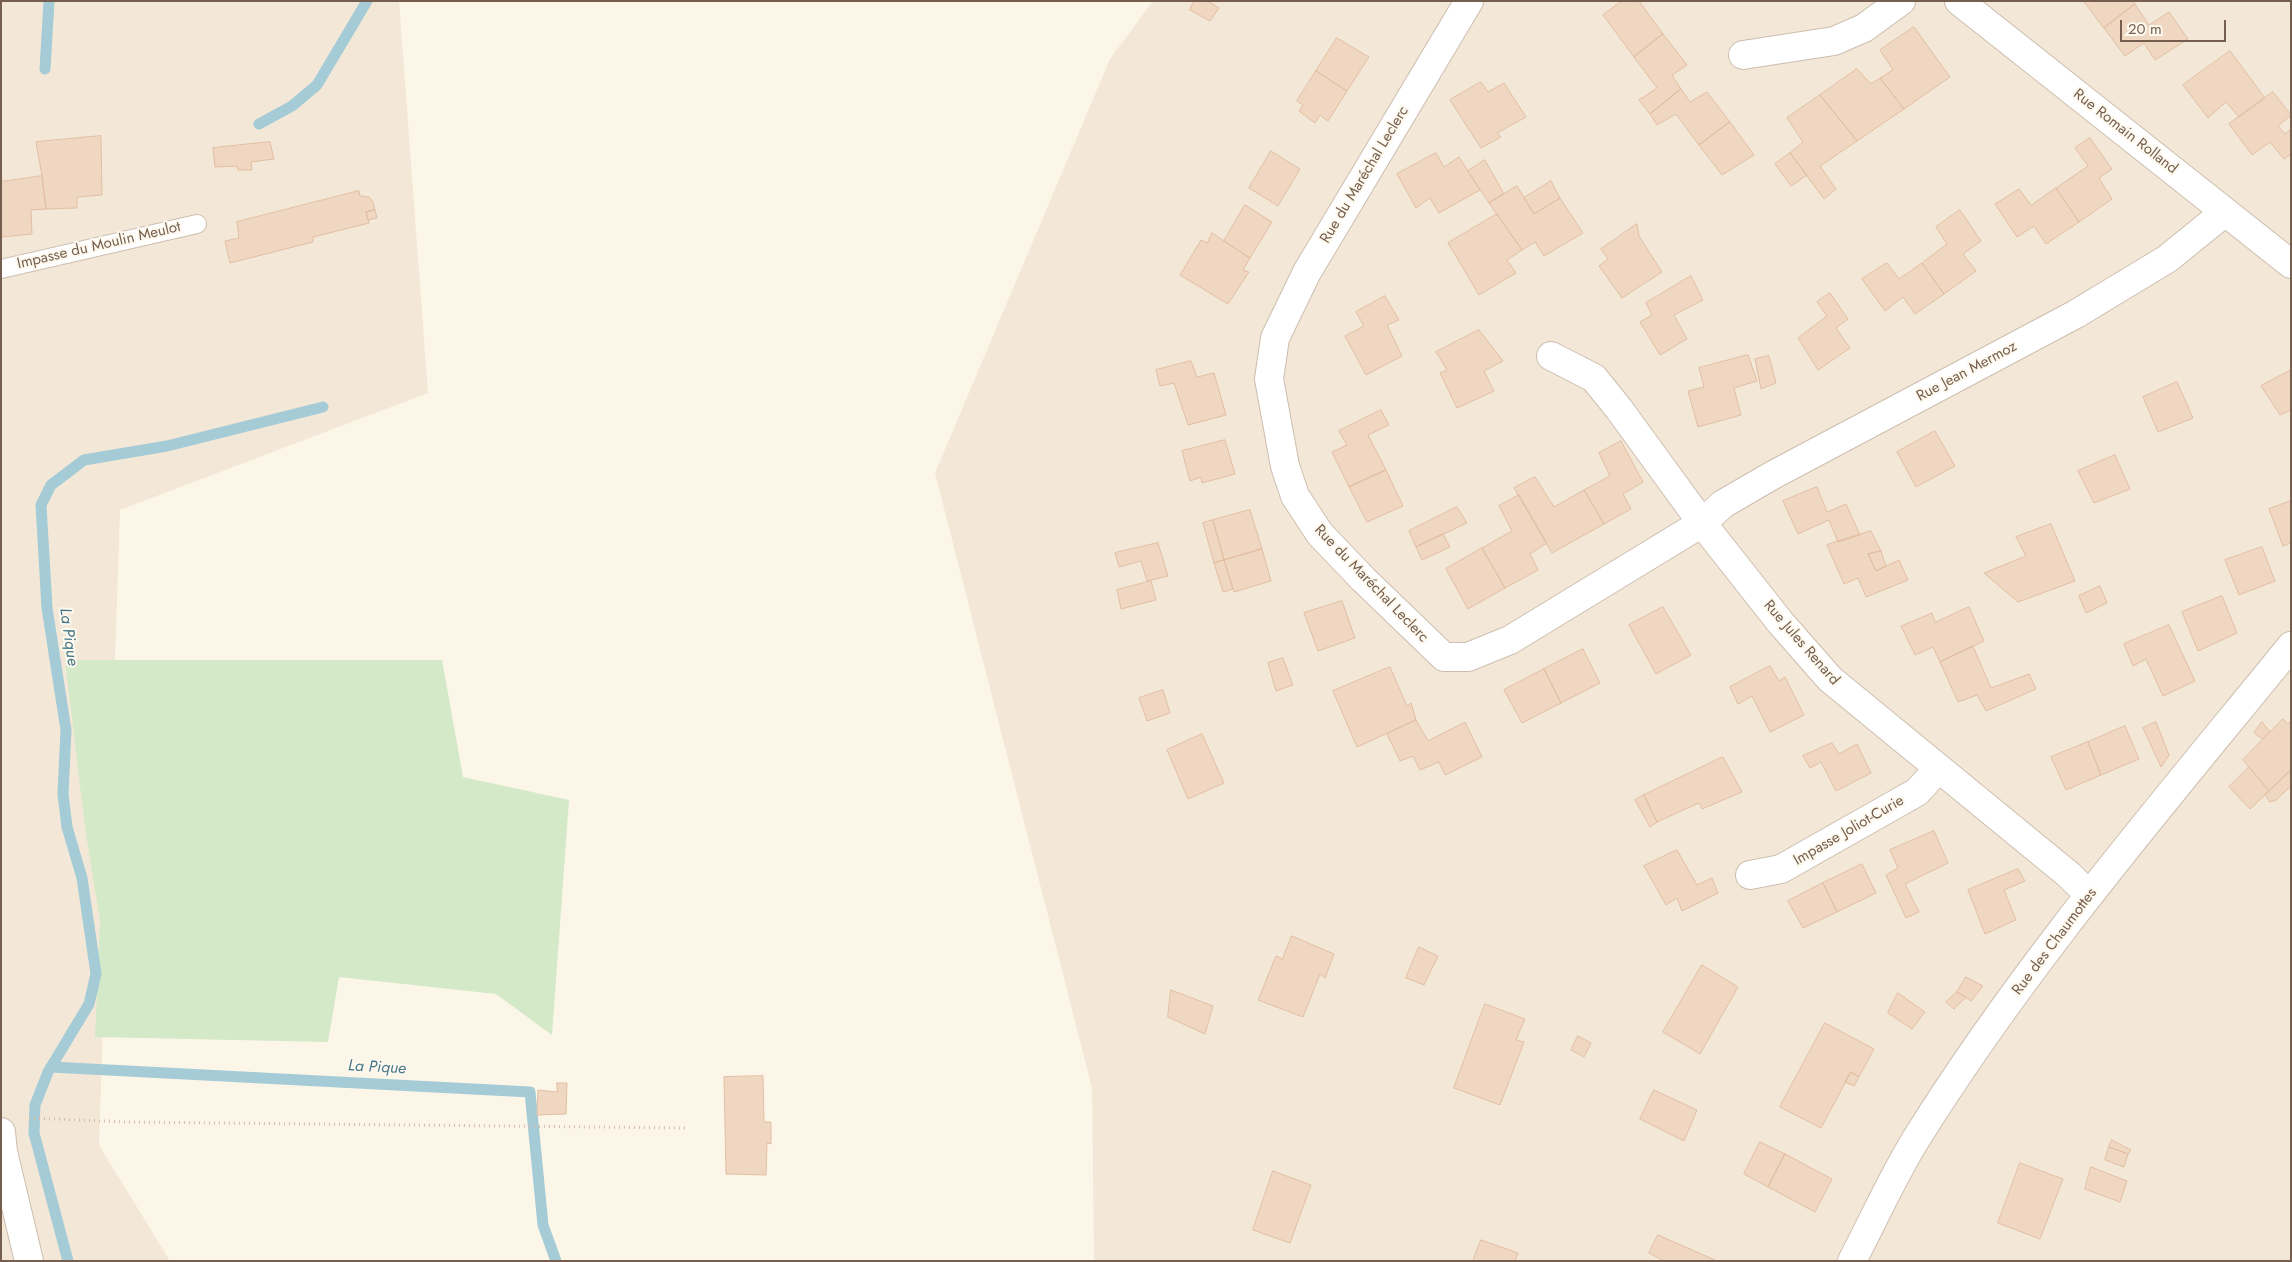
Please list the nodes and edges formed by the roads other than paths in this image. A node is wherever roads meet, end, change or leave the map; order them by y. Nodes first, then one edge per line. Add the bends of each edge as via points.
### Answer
1 (1469, 1) edge
2 (1902, 1) edge
3 (1959, 1) edge
4 (1743, 55) dead end
5 (2225, 212) junction
6 (197, 224) dead end
7 (2291, 264) edge
8 (1, 269) edge
9 (1551, 356) dead end
10 (1702, 522) junction
11 (2291, 646) edge
12 (1938, 769) junction
13 (1750, 875) dead end
14 (2089, 895) junction
15 (1, 1132) edge
16 (25, 1260) edge
17 (1852, 1261) edge

1 - 10 street, Rue du Maréchal Leclerc via 1307,272 1274,338 1269,379 1285,466 1295,496 1320,534 1444,657 1468,657 1510,640
2 - 4 street via 1864,28 1834,41
3 - 5 street, Rue Romain Rolland
5 - 7 street, Rue Romain Rolland
5 - 10 street, Rue Jean Mermoz via 2167,258 2076,314 1773,475 1723,504
6 - 8 lane, Impasse du Moulin Meulot
9 - 10 street, Rue Jules Renard via 1594,378
10 - 12 street, Rue Jules Renard via 1780,622 1830,679
11 - 14 street, Rue des Chaumottes
12 - 13 street, Impasse Joliot-Curie via 1917,792 1790,864
12 - 14 street, Rue Jules Renard via 2069,875
14 - 17 street, Rue des Chaumottes via 1992,1025 1915,1141
15 - 16 street

